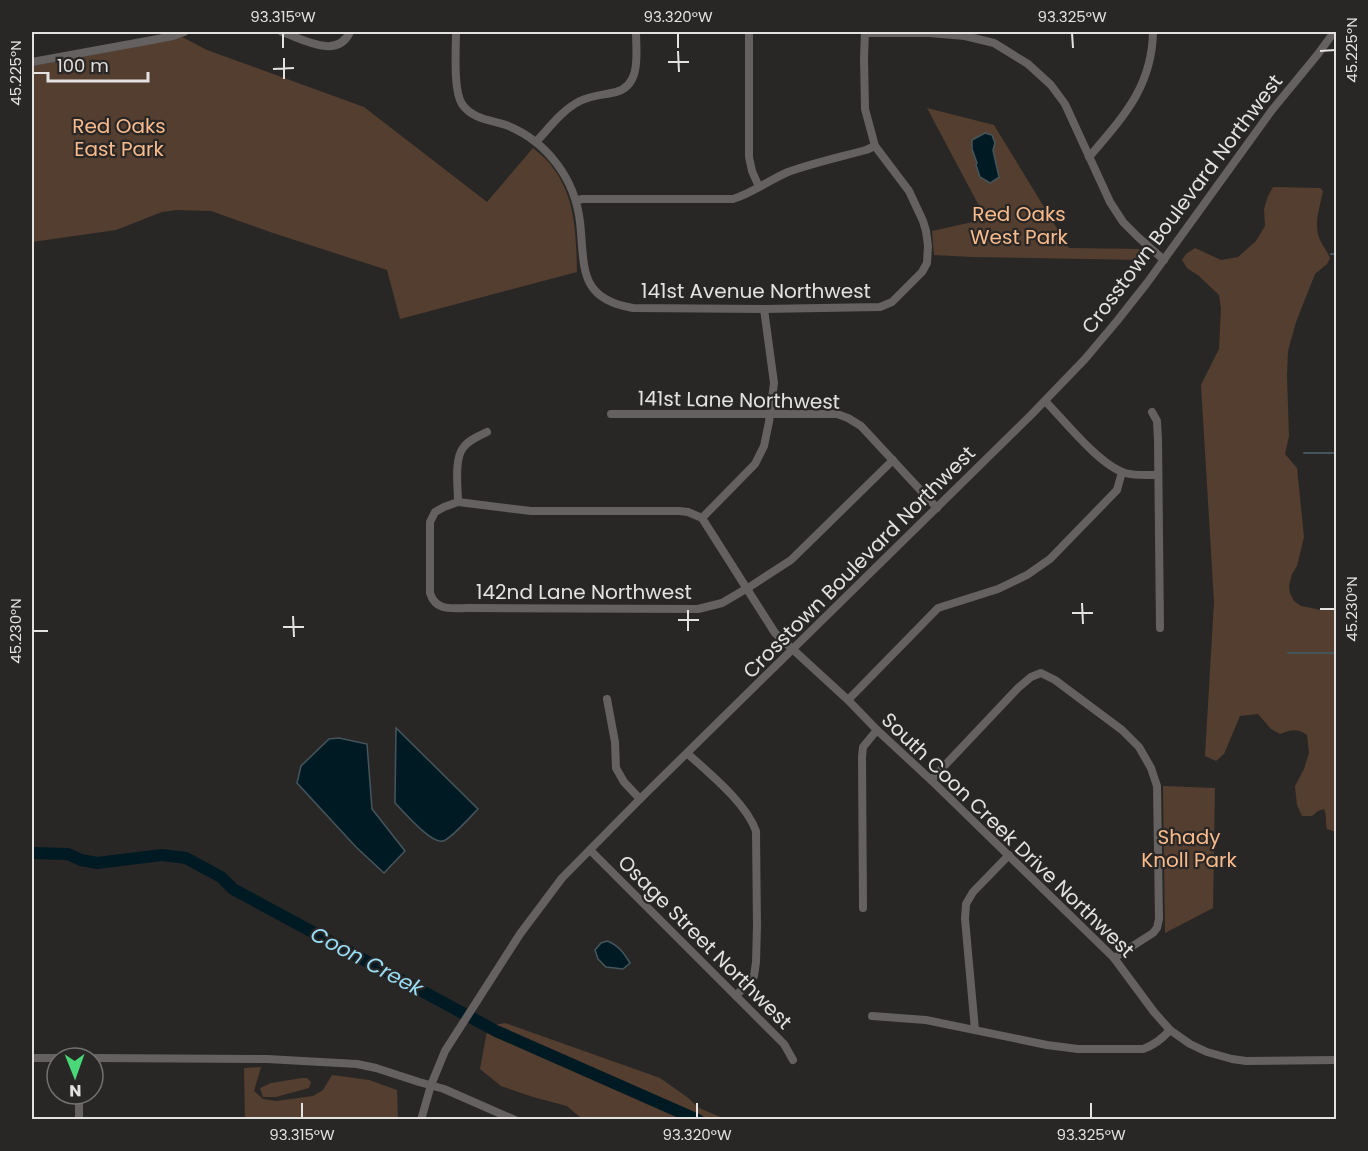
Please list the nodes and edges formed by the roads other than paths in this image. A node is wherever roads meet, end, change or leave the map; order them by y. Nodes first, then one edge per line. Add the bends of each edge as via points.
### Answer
1 (184, 32) edge
2 (282, 32) edge
3 (350, 32) edge
4 (456, 32) edge
5 (636, 32) edge
6 (749, 32) edge
7 (865, 32) edge
8 (1153, 32) edge
9 (1334, 32) edge
10 (32, 62) edge
11 (536, 142) junction
12 (875, 146) junction
13 (1089, 157) junction
14 (759, 187) junction
15 (576, 200) junction
16 (1164, 260) junction
17 (764, 309) junction
18 (1045, 401) junction
19 (1152, 412) dead end
20 (611, 414) dead end
21 (771, 414) junction
22 (487, 432) dead end
23 (893, 460) junction
24 (1122, 472) junction
25 (1158, 475) junction
26 (458, 501) junction
27 (937, 508) junction
28 (702, 518) junction
29 (747, 589) junction
30 (1160, 628) dead end
31 (793, 650) junction
32 (607, 699) dead end
33 (848, 700) junction
34 (877, 730) junction
35 (688, 754) junction
36 (931, 780) junction
37 (640, 800) junction
38 (590, 850) junction
39 (1009, 855) junction
40 (863, 908) dead end
41 (1114, 958) junction
42 (736, 996) junction
43 (872, 1016) dead end
44 (975, 1030) junction
45 (1170, 1030) junction
46 (105, 1058) edge
47 (793, 1060) dead end
48 (1336, 1060) edge
49 (431, 1085) junction
50 (421, 1119) edge
51 (515, 1119) edge

1 - 10 street
2 - 3 street via 328,47 343,42
4 - 11 street via 457,84 462,103 479,117 514,128
5 - 11 street via 636,63 629,84 580,101 562,112
6 - 14 street via 749,157
7 - 12 street via 865,109
7 - 13 street via 956,35 994,44 1028,64 1051,85 1065,104
8 - 13 street via 1148,72 1137,95
9 - 16 street, Crosstown Boulevard Northwest via 1272,110
11 - 15 street via 560,166
12 - 14 street via 791,171
12 - 17 street, 141st Avenue Northwest via 909,191 923,221 928,256 922,272 892,302 880,307
13 - 16 street via 1122,222
14 - 15 street via 733,199
15 - 17 street, 141st Avenue Northwest via 587,278 612,303 633,308
16 - 18 street, Crosstown Boulevard Northwest via 1105,336
17 - 21 street via 774,383
18 - 24 street via 1096,455
18 - 27 street, Crosstown Boulevard Northwest
19 - 25 street via 1157,421
20 - 21 street, 141st Lane Northwest
21 - 23 street, 141st Lane Northwest via 837,414 848,418 861,426
21 - 28 street via 764,446 755,464
22 - 26 street via 462,448 458,458
23 - 27 street, 141st Lane Northwest
23 - 29 street, 142nd Lane Northwest via 791,560
24 - 25 street
24 - 33 street via 1117,490 1050,559 998,589 938,608
25 - 30 street
26 - 28 street via 531,511 688,512
26 - 29 street, 142nd Lane Northwest via 435,512 430,522 430,593 437,605 446,608 698,609 722,603
27 - 31 street, Crosstown Boulevard Northwest
28 - 29 street, South Coon Creek Drive Northwest
29 - 31 street, South Coon Creek Drive Northwest via 771,628
31 - 33 street, South Coon Creek Drive Northwest
31 - 35 street, Crosstown Boulevard Northwest
32 - 37 street via 616,768
33 - 34 street, South Coon Creek Drive Northwest
34 - 36 street, South Coon Creek Drive Northwest
34 - 40 street via 863,747 862,757
35 - 37 street, Crosstown Boulevard Northwest
35 - 42 street via 752,819 756,831 756,962 754,976
36 - 39 street, South Coon Creek Drive Northwest
36 - 41 street via 1018,688 1041,672 1122,730 1139,747 1157,786 1160,905 1153,933
37 - 38 street, Crosstown Boulevard Northwest
38 - 42 street, Osage Street Northwest
38 - 49 street, Crosstown Boulevard Northwest via 535,913 458,1030
39 - 41 street, South Coon Creek Drive Northwest
39 - 44 street via 966,904
41 - 45 street, South Coon Creek Drive Northwest
42 - 47 street, Osage Street Northwest via 784,1044
43 - 44 street via 926,1020
44 - 45 street via 1078,1049 1130,1050 1151,1047
45 - 48 street, South Coon Creek Drive Northwest via 1207,1052 1232,1059
46 - 49 street via 357,1064
49 - 50 street, Crosstown Boulevard Northwest
49 - 51 street

